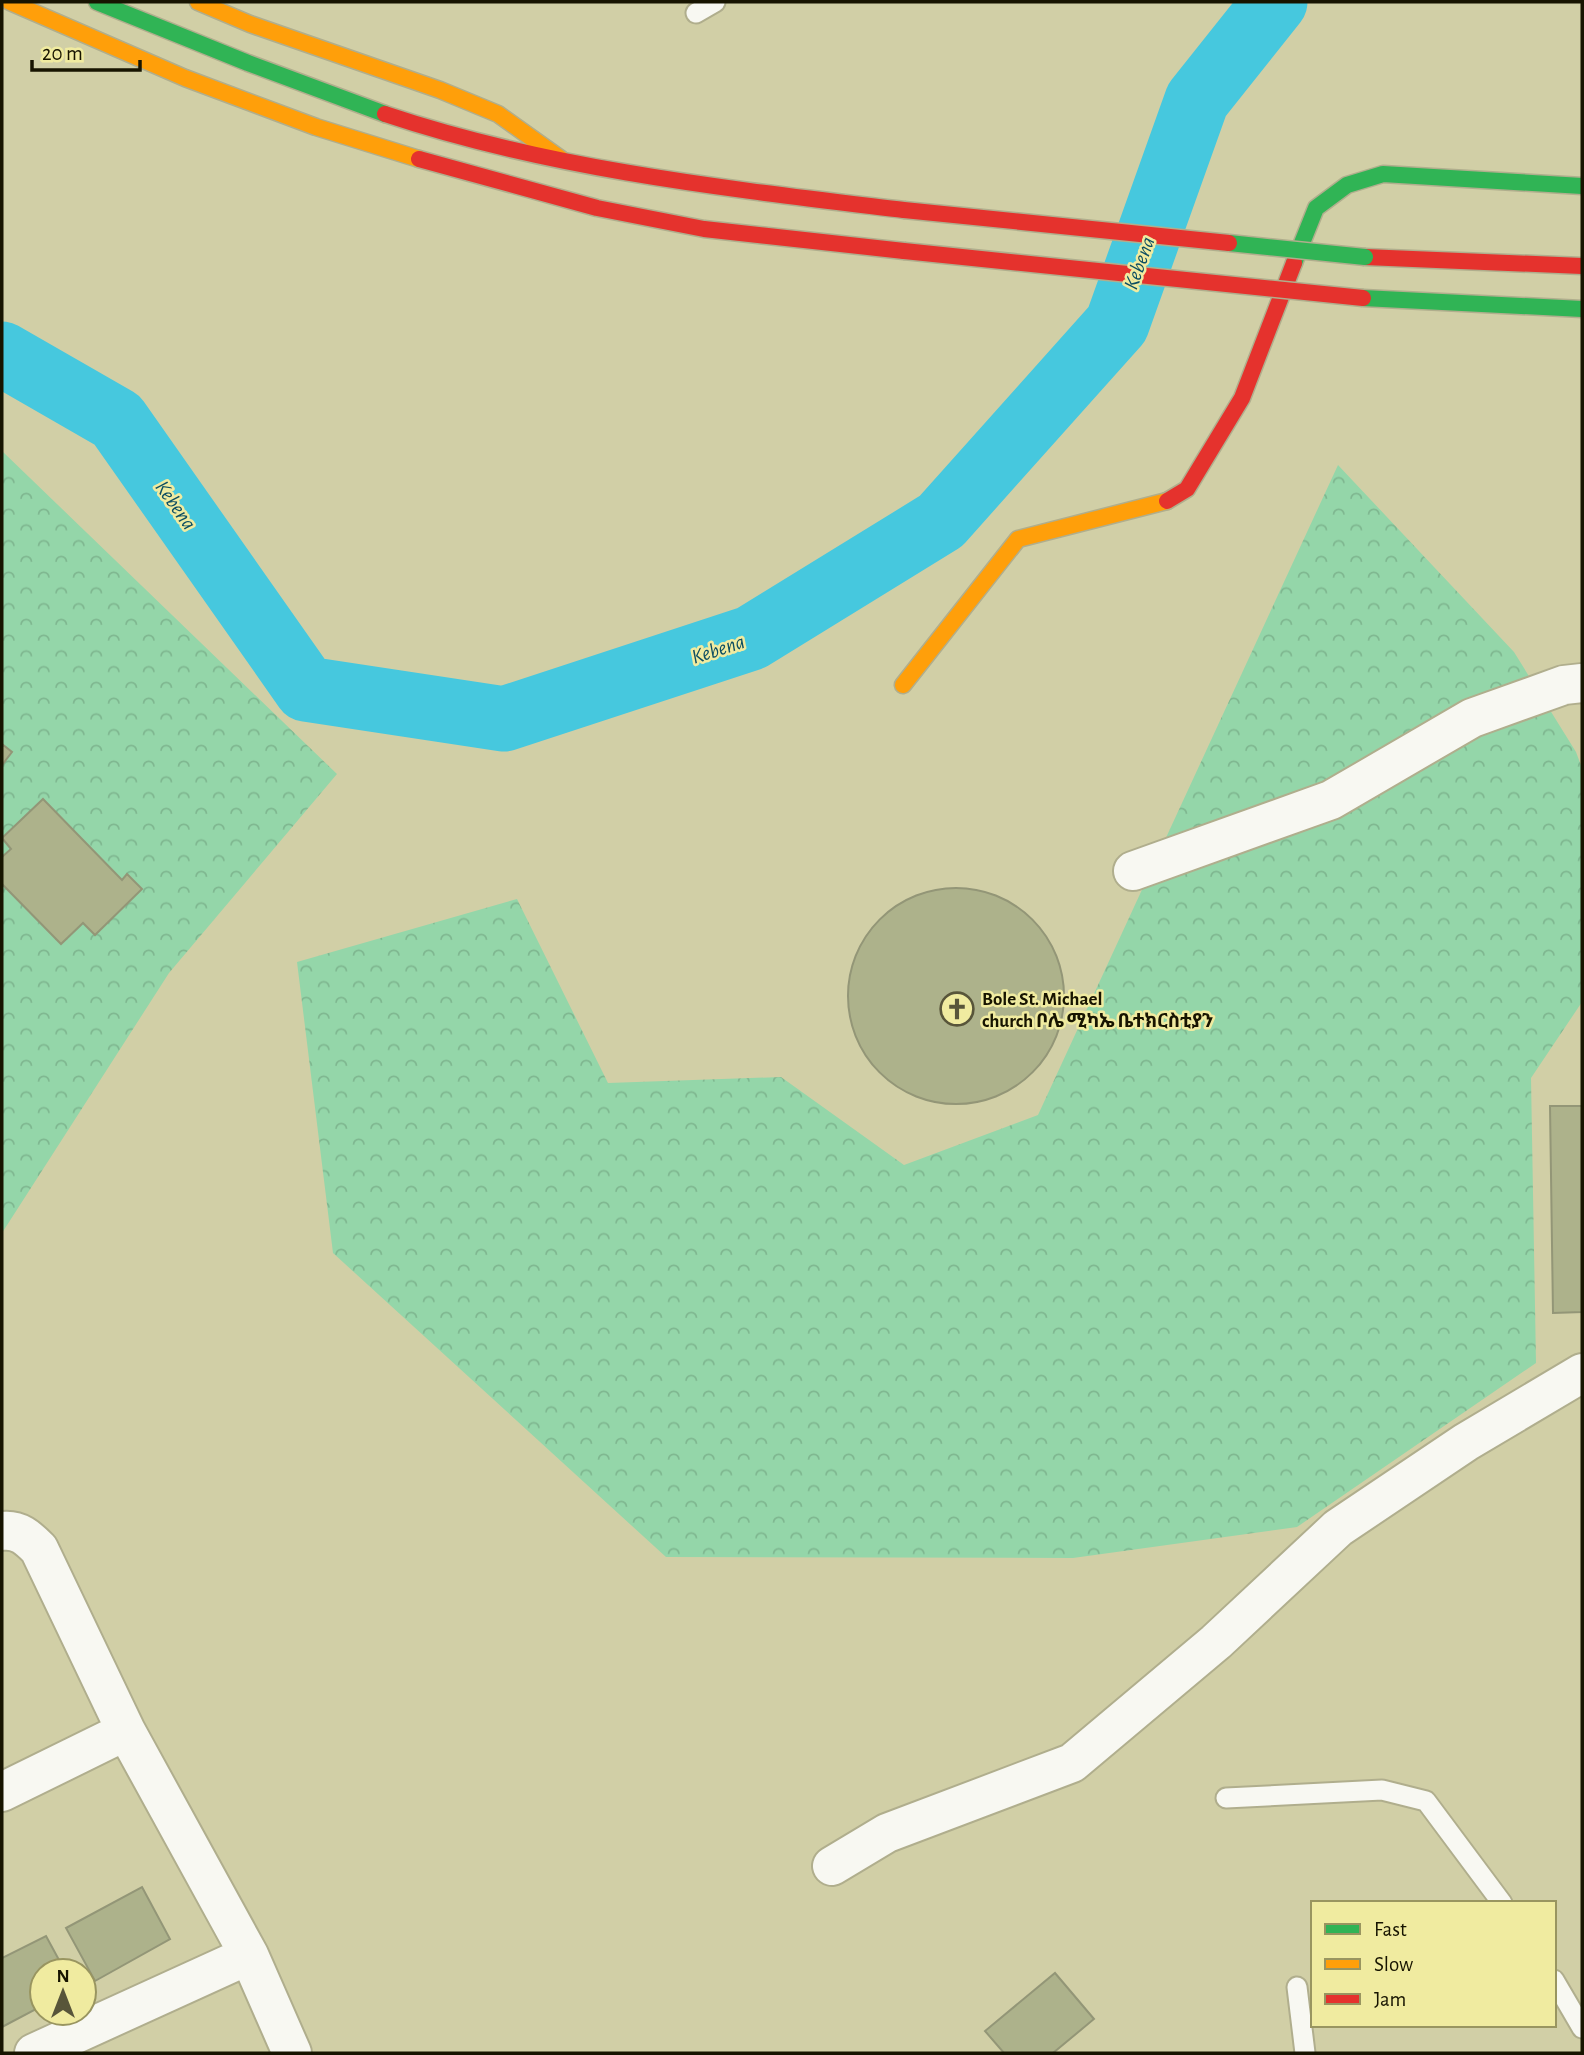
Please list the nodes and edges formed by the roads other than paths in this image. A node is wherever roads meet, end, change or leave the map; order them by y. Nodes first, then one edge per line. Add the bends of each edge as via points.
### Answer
1 (10, 2) edge
2 (97, 2) edge
3 (198, 2) edge
4 (715, 2) edge
5 (696, 13) dead end
6 (561, 159) junction
7 (1582, 186) edge
8 (1582, 266) edge
9 (1582, 309) edge
10 (1582, 683) edge
11 (903, 685) dead end
12 (1133, 871) dead end
13 (1582, 1373) edge
14 (2, 1531) edge
15 (126, 1731) junction
16 (2, 1792) edge
17 (1226, 1798) dead end
18 (832, 1866) dead end
19 (1501, 1901) edge
20 (249, 1955) junction
21 (1556, 1983) edge
22 (1297, 1987) dead end
23 (1582, 2028) edge
24 (34, 2053) edge
25 (292, 2053) edge
26 (1305, 2053) edge

1 - 9 main road, bridge via 185,78 316,128 460,173 704,229 1363,298
2 - 6 main road via 344,100 445,132
3 - 6 main road via 498,114
4 - 5 lane
6 - 8 main road, bridge via 712,186 904,210 1365,257
7 - 11 main road via 1383,174 1347,185 1316,208 1242,398 1187,489 1166,502 1018,540
10 - 12 street via 1564,685 1472,718 1331,800
13 - 18 street via 1466,1442 1338,1528 1216,1642 1072,1763 887,1833
14 - 15 street via 25,1535 39,1549
15 - 16 street
15 - 20 street
17 - 19 lane via 1382,1790 1426,1801
20 - 24 street
20 - 25 street
21 - 23 lane
22 - 26 lane

